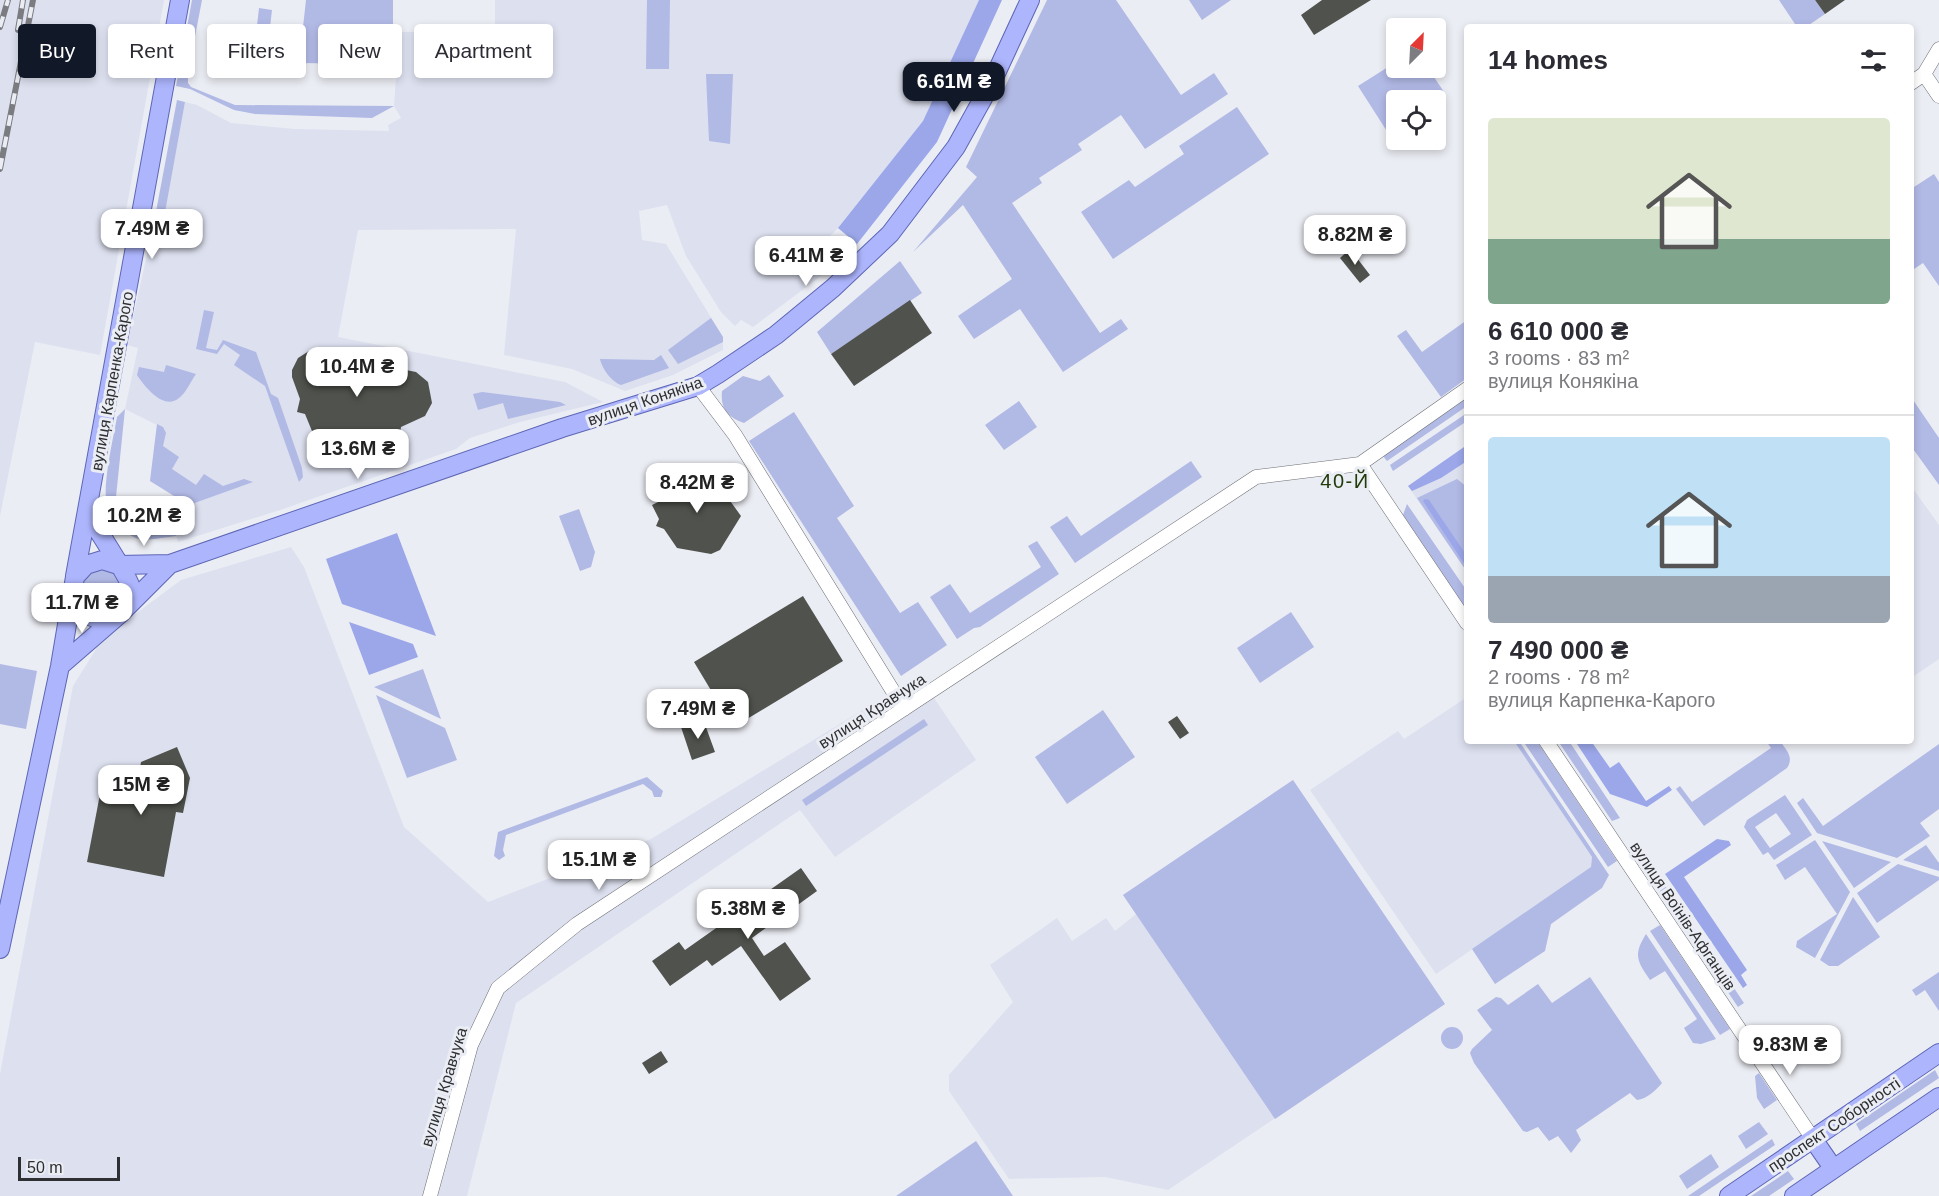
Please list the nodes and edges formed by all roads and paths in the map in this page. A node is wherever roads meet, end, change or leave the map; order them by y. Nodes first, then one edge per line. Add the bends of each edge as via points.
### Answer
1 (180, 0) edge
2 (1030, 0) edge
3 (1939, 49) edge
4 (1924, 74) junction
5 (1914, 81) edge
6 (1939, 96) edge
7 (698, 386) junction
8 (1464, 391) edge
9 (1360, 464) junction
10 (87, 513) junction
11 (170, 564) junction
12 (118, 565) junction
13 (73, 585) junction
14 (124, 608) junction
15 (1464, 619) edge
16 (60, 666) junction
17 (904, 709) junction
18 (1548, 744) edge
19 (0, 950) edge
20 (1939, 1053) edge
21 (1939, 1097) edge
22 (1813, 1139) junction
23 (1833, 1168) junction
24 (430, 1196) edge
25 (1729, 1196) edge
26 (1794, 1196) edge

1 - 10 main road, вулиця Карпенка-Карого
2 - 7 main road, вулиця Конякіна via 956,147 890,234 776,335
3 - 4 street
4 - 5 street
4 - 6 street
7 - 11 main road, вулиця Конякіна via 561,428
7 - 17 street via 735,435
8 - 9 street, вулиця Кравчука
9 - 15 street
9 - 17 street, вулиця Кравчука via 1256,477
10 - 12 main road
10 - 13 main road, вулиця Карпенка-Карого
11 - 12 main road
11 - 14 main road
12 - 13 main road via 102,560 86,565
12 - 14 main road via 128,576 131,589
13 - 14 main road via 78,607 90,617 105,619
13 - 16 main road, вулиця Карпенка-Карого
14 - 16 main road
16 - 19 main road
17 - 24 street, вулиця Кравчука via 578,924 498,988 471,1045
18 - 22 street, вулиця Воїнів-Афганців
20 - 22 main road, проспект Соборності
21 - 23 main road
22 - 23 main road
22 - 25 main road, проспект Соборності
23 - 26 main road

